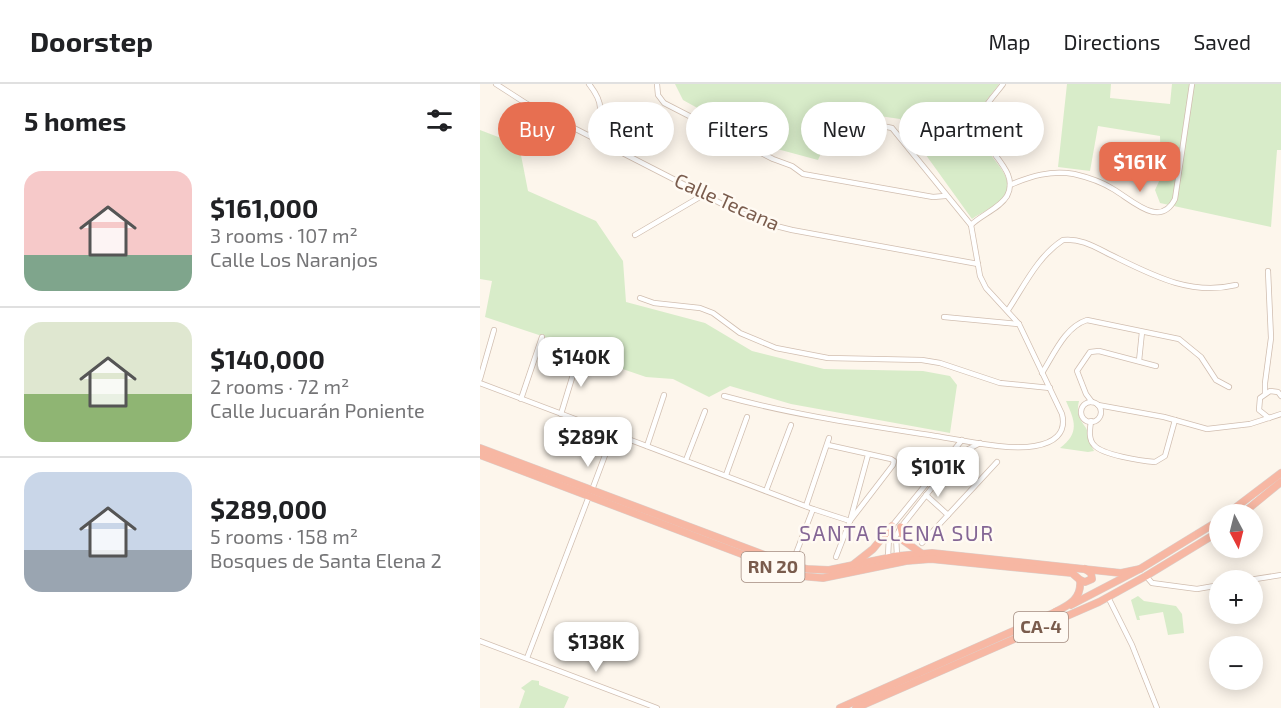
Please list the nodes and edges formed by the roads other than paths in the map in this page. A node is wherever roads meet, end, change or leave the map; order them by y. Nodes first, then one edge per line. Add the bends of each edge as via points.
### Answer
1 (496, 84) edge
2 (589, 84) edge
3 (657, 84) edge
4 (1003, 84) edge
5 (1192, 84) edge
6 (600, 102) edge
7 (887, 127) edge
8 (588, 134) edge
9 (631, 156) edge
10 (1010, 185) junction
11 (705, 194) junction
12 (945, 195) junction
13 (971, 225) junction
14 (636, 235) dead end
15 (978, 264) junction
16 (1268, 271) dead end
17 (1236, 285) dead end
18 (640, 298) dead end
19 (1008, 310) junction
20 (944, 317) dead end
21 (1019, 324) junction
22 (494, 330) dead end
23 (1142, 332) junction
24 (542, 338) dead end
25 (579, 355) dead end
26 (1139, 361) junction
27 (1156, 366) dead end
28 (1042, 373) junction
29 (480, 381) edge
30 (1229, 387) dead end
31 (1050, 388) junction
32 (1268, 392) junction
33 (1280, 393) edge
34 (1086, 394) junction
35 (664, 395) dead end
36 (724, 396) dead end
37 (521, 399) junction
38 (1095, 403) junction
39 (1110, 406) junction
40 (1082, 407) junction
41 (1259, 410) junction
42 (705, 411) dead end
43 (561, 414) junction
44 (1281, 414) edge
45 (1100, 416) junction
46 (747, 417) dead end
47 (1271, 418) junction
48 (1175, 420) junction
49 (1090, 422) junction
50 (1250, 424) junction
51 (791, 425) dead end
52 (613, 434) junction
53 (830, 438) dead end
54 (962, 440) junction
55 (980, 443) junction
56 (828, 445) junction
57 (647, 446) junction
58 (480, 448) edge
59 (480, 455) edge
60 (868, 455) junction
61 (686, 460) junction
62 (997, 462) dead end
63 (1281, 473) edge
64 (726, 476) junction
65 (1281, 482) edge
66 (766, 490) junction
67 (590, 493) junction
68 (926, 495) junction
69 (1240, 504) edge
70 (1254, 504) edge
71 (806, 506) junction
72 (813, 509) junction
73 (948, 516) junction
74 (849, 521) junction
75 (897, 527) junction
76 (1209, 527) edge
77 (1209, 538) edge
78 (922, 543) dead end
79 (921, 553) junction
80 (795, 556) dead end
81 (897, 556) junction
82 (837, 557) dead end
83 (888, 557) junction
84 (850, 567) junction
85 (1082, 568) junction
86 (1140, 569) junction
87 (1281, 575) edge
88 (1146, 576) junction
89 (1263, 578) edge
90 (1080, 580) junction
91 (1209, 587) edge
92 (1108, 597) junction
93 (1055, 612) junction
94 (480, 641) edge
95 (527, 658) junction
96 (657, 708) edge
97 (840, 708) edge
98 (856, 708) edge
99 (1157, 708) edge

1 - 8 street, Calle Tecana
2 - 6 street
3 - 12 street via 663,103 803,174 933,197
4 - 10 street via 982,114 980,128
5 - 10 street via 1176,199 1171,208 1151,212 1113,188 1076,174 1031,176
7 - 12 street via 892,128
9 - 11 street, Calle Tecana
10 - 13 street via 1000,205
11 - 14 street
11 - 15 street, Calle Tecana via 764,222 792,230
12 - 13 street
13 - 15 street
15 - 19 street via 986,288
16 - 32 street via 1271,338 1264,382
17 - 19 street via 1205,289 1180,284 1158,278 1082,241 1063,240 1049,251
18 - 31 street via 700,308 740,333 776,348 828,358 922,360 1000,383
19 - 21 street
20 - 21 street
21 - 28 street
22 - 29 street
23 - 26 street
23 - 28 street via 1096,321 1078,323
23 - 30 street via 1179,339 1201,357 1216,380
24 - 37 street
25 - 43 street
26 - 27 street
26 - 34 street via 1089,352 1077,371
28 - 31 street
29 - 37 street
31 - 55 street via 1064,423 1056,438 1032,447
32 - 33 street
32 - 41 street via 1259,400
34 - 38 street
34 - 40 street
35 - 57 street
36 - 54 street via 782,411
37 - 43 street
38 - 39 street
38 - 40 street
38 - 45 street via 1101,410
39 - 45 street
39 - 48 street
40 - 49 street via 1082,416
41 - 47 street
41 - 50 street
42 - 61 street
43 - 52 street
44 - 47 street
45 - 49 street
46 - 64 street
47 - 50 street
48 - 49 street via 1165,456 1155,462 1095,447
48 - 50 street via 1207,429
51 - 66 street
52 - 57 street
52 - 67 street
53 - 56 street
54 - 55 street
54 - 75 street
55 - 68 street via 957,456
56 - 60 street
56 - 71 street
57 - 61 street
58 - 67 highway, RN 20
59 - 67 highway, RN 20
60 - 74 street
60 - 74 street via 894,463
61 - 64 street
62 - 73 street
63 - 69 highway
64 - 66 street
65 - 70 highway
66 - 71 street
67 - 84 highway, RN 20 via 797,567
67 - 90 highway, RN 20 via 800,576 823,578 939,558 1068,572
67 - 95 street
68 - 73 street
68 - 75 street
71 - 72 street
72 - 74 street
72 - 80 street
73 - 78 street
74 - 82 street
75 - 79 highway via 904,541
75 - 81 street
75 - 83 street via 888,540
75 - 84 highway
76 - 86 highway, CA-4
77 - 88 highway, CA-4
79 - 81 highway, RN 20
79 - 85 highway, RN 20
81 - 83 highway, RN 20
83 - 84 highway, RN 20
85 - 86 highway, RN 20 via 1121,573
85 - 90 highway via 1092,578 1087,582
86 - 93 highway, CA-4
87 - 89 street
88 - 91 street via 1152,583
88 - 92 highway, CA-4
90 - 93 highway via 1077,597
92 - 98 highway, CA-4
92 - 99 street
93 - 97 highway, CA-4
94 - 95 street
95 - 96 street

